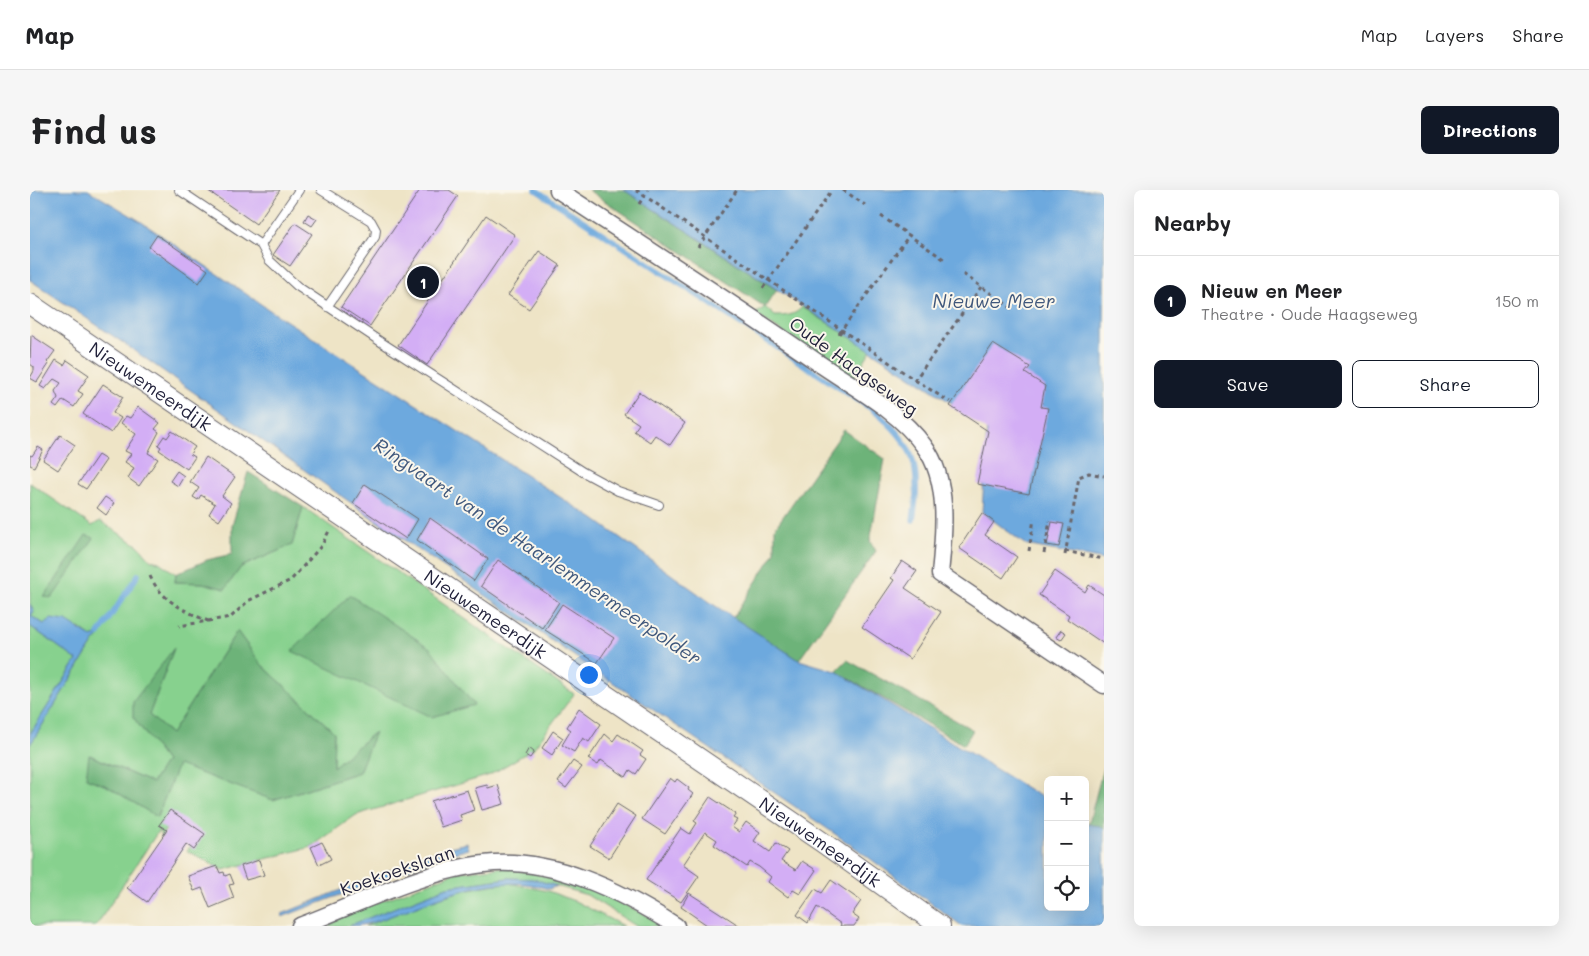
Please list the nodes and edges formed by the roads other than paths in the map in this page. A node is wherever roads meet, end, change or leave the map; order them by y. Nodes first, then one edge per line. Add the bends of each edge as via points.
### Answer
1 (179, 190) edge
2 (299, 190) edge
3 (321, 190) edge
4 (558, 190) edge
5 (260, 245) junction
6 (30, 304) edge
7 (327, 307) junction
8 (659, 504) dead end
9 (1104, 684) edge
10 (300, 926) edge
11 (676, 926) edge
12 (940, 926) edge

1 - 5 lane
2 - 5 lane
3 - 7 lane via 371,221 376,230 375,237
4 - 9 street, Oude Haagseweg via 715,292 895,417 925,446 937,473 945,521 940,574
5 - 7 lane via 269,260 297,286
6 - 12 street, Nieuwemeerdijk via 814,836
7 - 8 lane via 583,472 618,491
10 - 11 street, Koekoekslaan via 454,869 507,862 559,871 599,885

